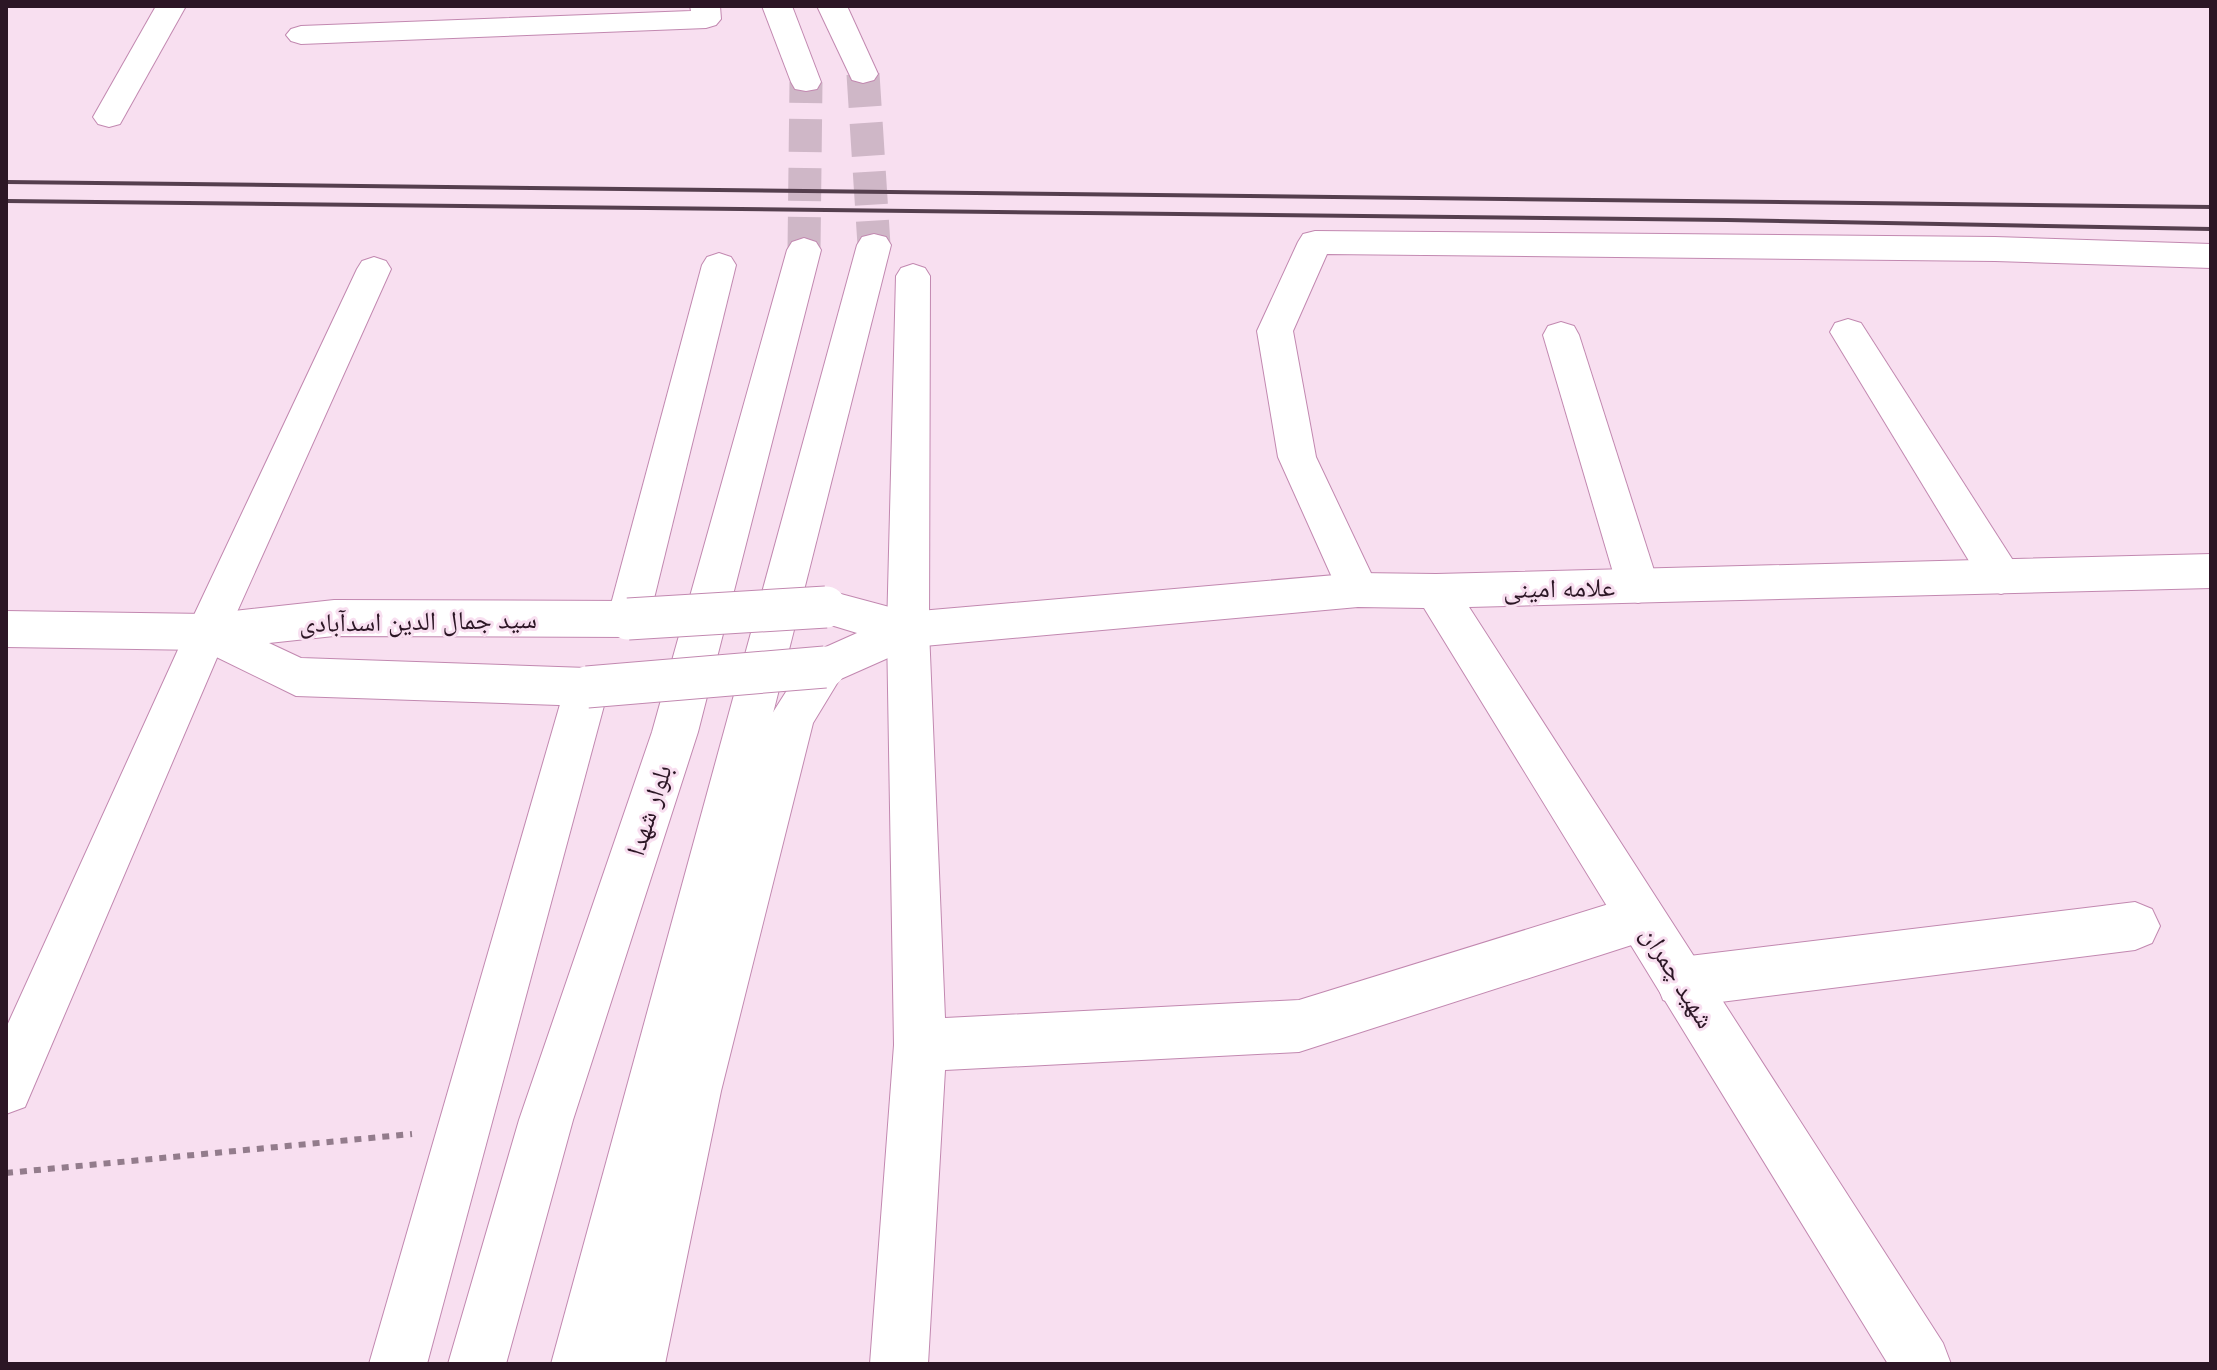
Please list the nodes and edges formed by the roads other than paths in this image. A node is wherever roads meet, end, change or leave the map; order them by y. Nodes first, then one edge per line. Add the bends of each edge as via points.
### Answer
1 (171, 6) edge
2 (705, 6) edge
3 (777, 6) edge
4 (832, 6) edge
5 (301, 35) dead end
6 (863, 74) tunnel mouth
7 (806, 82) tunnel mouth
8 (109, 117) dead end
9 (874, 245) tunnel mouth
10 (804, 250) tunnel mouth
11 (2211, 256) edge
12 (719, 265) dead end
13 (374, 269) dead end
14 (913, 276) tunnel mouth
15 (1848, 332) dead end
16 (1561, 335) dead end
17 (2211, 571) edge
18 (2001, 577) junction
19 (1638, 586) junction
20 (1358, 590) junction
21 (1436, 591) junction
22 (628, 619) junction
23 (6, 629) edge
24 (908, 630) junction
25 (207, 632) junction
26 (825, 667) junction
27 (587, 687) junction
28 (1641, 918) junction
29 (2135, 926) dead end
30 (1681, 982) junction
31 (920, 1045) junction
32 (6, 1088) edge
33 (398, 1364) edge
34 (477, 1364) edge
35 (580, 1364) edge
36 (636, 1364) edge
37 (899, 1364) edge
38 (1922, 1364) edge

1 - 8 street
2 - 5 street via 706,19
3 - 7 street
4 - 6 street
9 - 35 street
10 - 34 street, بلوار شهدا via 675,732 546,1120
11 - 20 street via 1315,242 1275,331 1297,457
12 - 22 street
13 - 25 street
14 - 24 street
15 - 18 street
16 - 19 street
17 - 18 street, علامه امینی
18 - 19 street, علامه امینی
19 - 21 street, علامه امینی
20 - 21 street, علامه امینی
20 - 24 street, علامه امینی
21 - 28 street, شهید چمران
22 - 24 street, سید جمال الدین اسدآبادی, bridge via 826,607
22 - 25 street, سید جمال الدین اسدآبادی via 334,618
23 - 25 street, سید جمال الدین اسدآبادی
24 - 26 street
24 - 31 street
25 - 27 street, سید جمال الدین اسدآبادی via 296,677
25 - 32 street
26 - 27 street, سید جمال الدین اسدآبادی, bridge
26 - 36 street via 792,717 695,1091
27 - 33 street
28 - 30 street, شهید چمران
28 - 31 street via 1299,1026
29 - 30 street
30 - 38 street, شهید چمران
31 - 37 street

